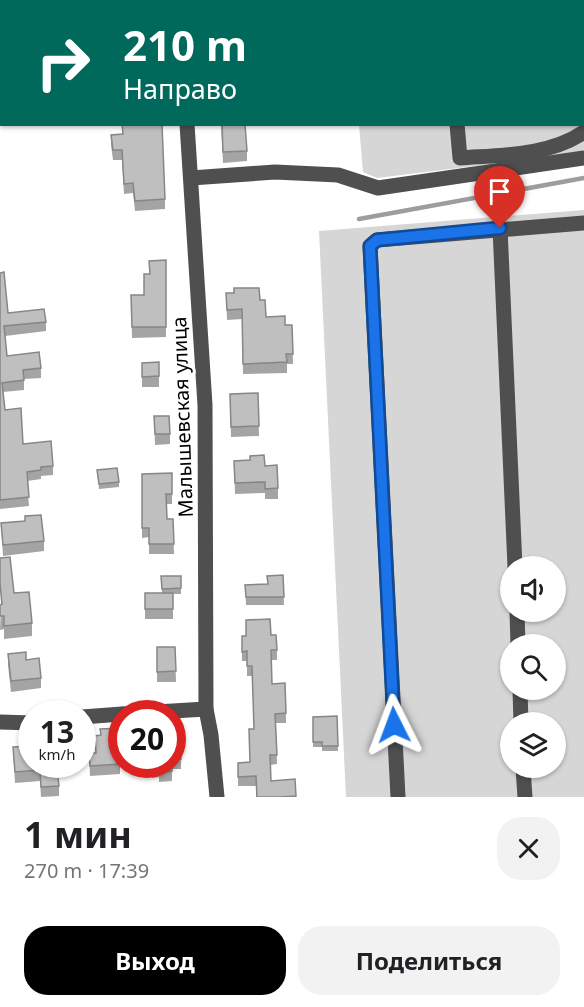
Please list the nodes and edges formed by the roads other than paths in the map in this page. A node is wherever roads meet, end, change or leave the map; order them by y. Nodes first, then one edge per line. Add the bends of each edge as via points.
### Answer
1 (187, 126) edge
2 (457, 126) edge
3 (584, 132) edge
4 (584, 158) edge
5 (191, 178) junction
6 (584, 223) edge
7 (500, 228) junction
8 (515, 556) edge
9 (206, 709) junction
10 (186, 710) edge
11 (0, 722) edge
12 (18, 723) edge
13 (524, 778) edge
14 (217, 797) edge
15 (398, 797) edge
16 (525, 797) edge

1 - 5 street, Малышевская улица
2 - 3 street via 460,158 528,152 561,144
4 - 5 street via 378,188 338,175 275,172
5 - 9 street, Малышевская улица via 205,405
6 - 7 street
7 - 8 street
7 - 15 street via 377,240 370,246
9 - 10 street
9 - 14 street, Малышевская улица
11 - 12 street
13 - 16 street

